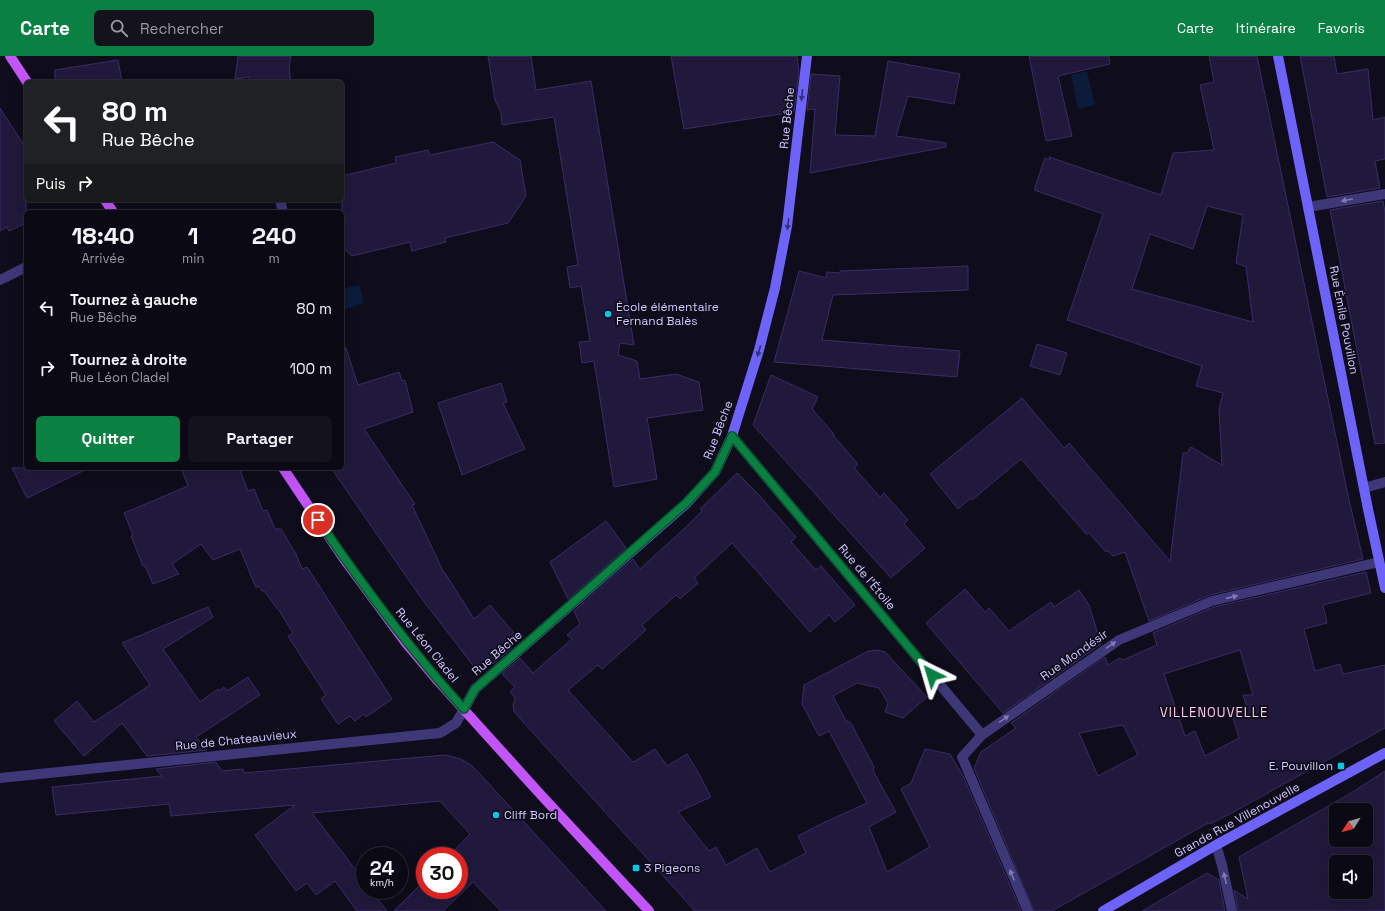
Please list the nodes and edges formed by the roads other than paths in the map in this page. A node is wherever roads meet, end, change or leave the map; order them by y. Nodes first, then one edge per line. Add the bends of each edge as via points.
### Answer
1 (10, 56) edge
2 (807, 56) edge
3 (1278, 56) edge
4 (26, 80) edge
5 (1385, 194) edge
6 (1308, 207) junction
7 (24, 268) edge
8 (0, 280) edge
9 (732, 436) junction
10 (284, 470) edge
11 (1385, 482) edge
12 (1364, 488) junction
13 (1379, 562) junction
14 (1385, 588) edge
15 (464, 709) junction
16 (982, 735) junction
17 (1385, 753) edge
18 (0, 778) edge
19 (1216, 845) junction
20 (1109, 909) edge
21 (650, 911) edge
22 (1028, 911) edge
23 (1232, 911) edge

1 - 4 main road
2 -> 9 street, Rue Bêche via 787,226 775,288
3 - 6 street, Rue Émile Pouvillon
5 -> 6 street
6 - 12 street, Rue Émile Pouvillon
7 - 8 street
9 - 15 street, Rue Bêche via 715,472 686,503 475,689
9 - 16 street, Rue de l'Étoile
10 - 15 main road, Rue Léon Cladel via 344,559 406,643
11 - 12 street
12 - 13 street, Rue Émile Pouvillon
13 - 14 street, Rue Émile Pouvillon
16 -> 13 street, Rue Mondésir via 1119,640 1212,601
15 - 18 street, Rue de Chateauvieux via 456,723 440,733
15 - 21 main road, Rue Léon Cladel
22 -> 16 street, Rue Mondésir via 962,757
17 - 19 street, Grande Rue Villenouvelle
19 - 20 street, Grande Rue Villenouvelle
23 -> 19 street

